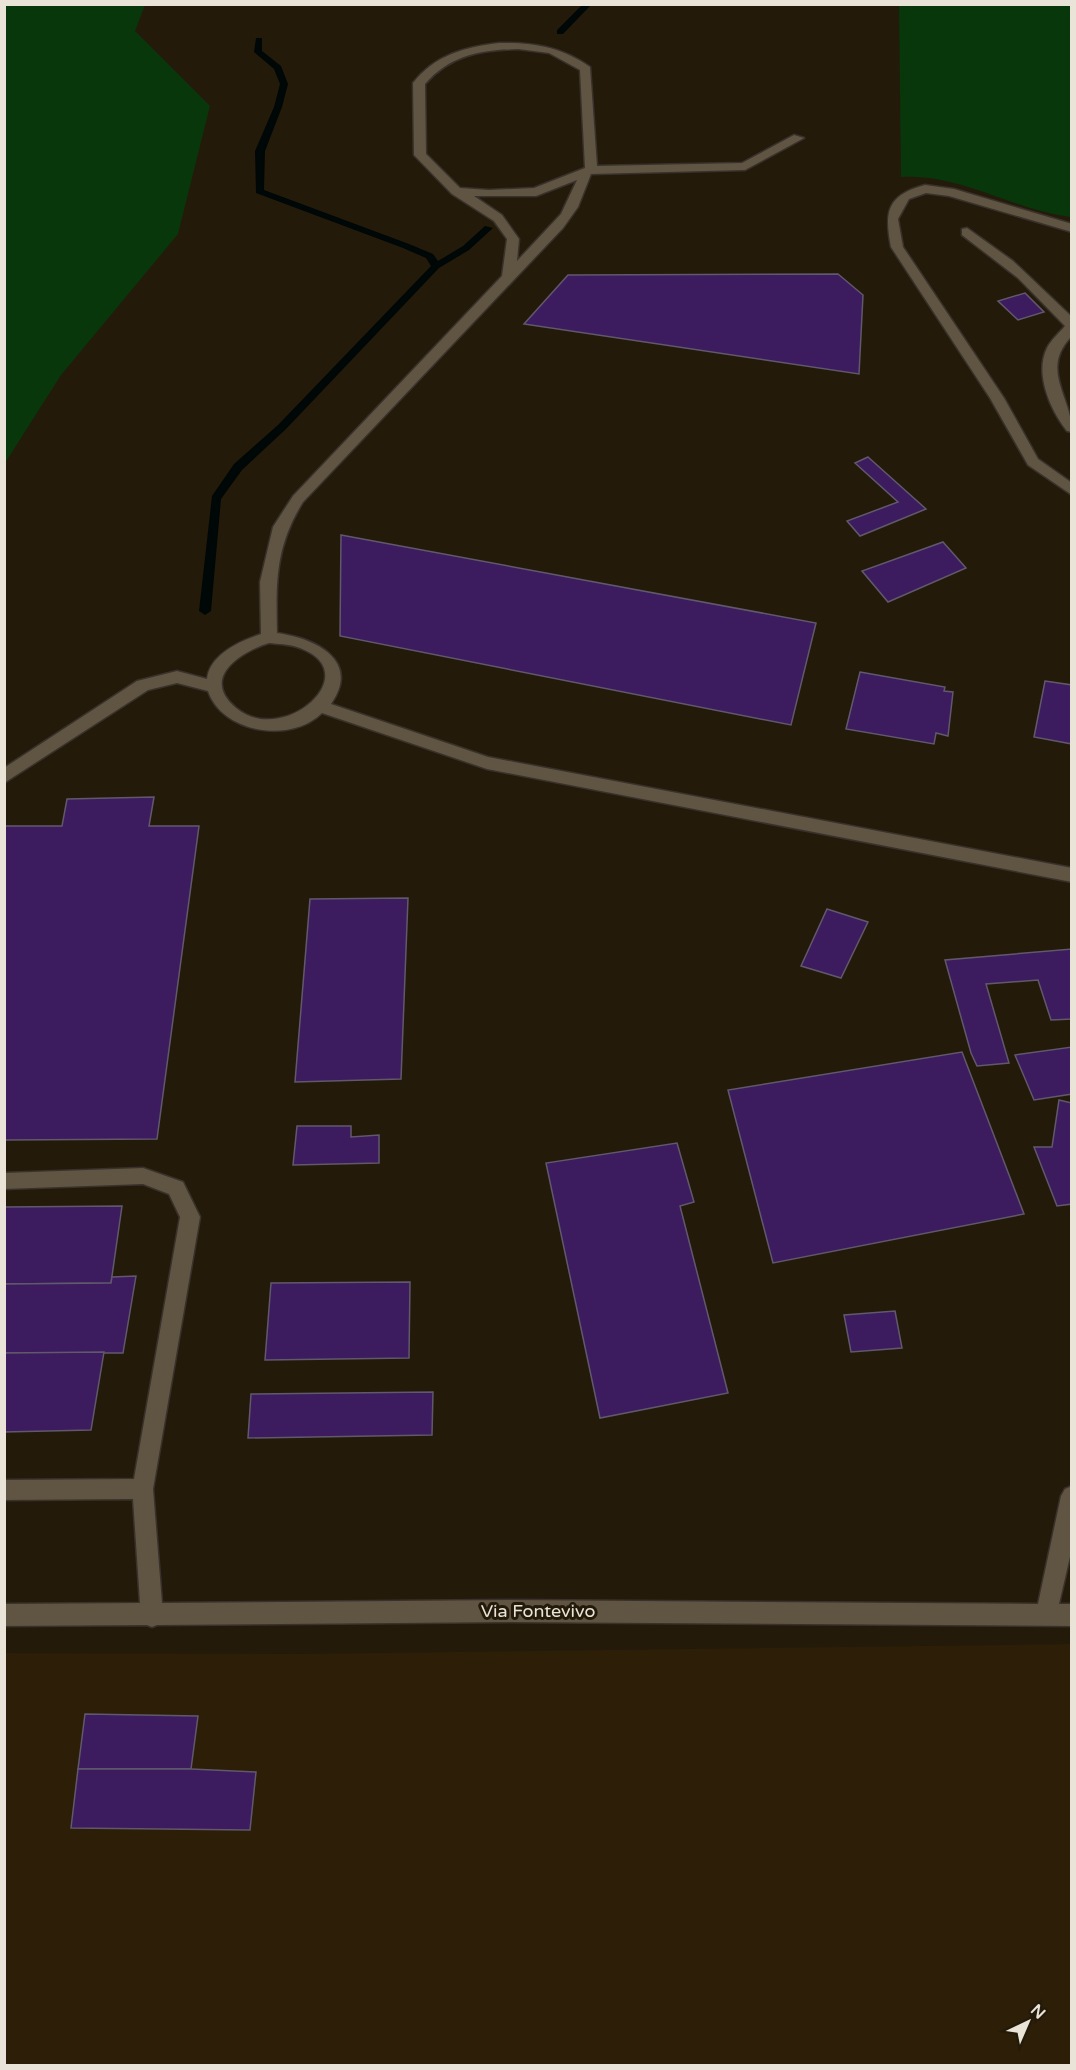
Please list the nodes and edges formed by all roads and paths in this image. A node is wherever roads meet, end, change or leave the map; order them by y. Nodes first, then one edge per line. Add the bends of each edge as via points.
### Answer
1 (798, 138) dead end
2 (589, 171) junction
3 (456, 191) junction
4 (1071, 228) edge
5 (967, 232) dead end
6 (508, 277) junction
7 (1071, 327) edge
8 (1071, 428) edge
9 (1071, 490) edge
10 (269, 637) junction
11 (214, 687) junction
12 (320, 706) junction
13 (4, 777) edge
14 (1071, 875) edge
15 (4, 1180) edge
16 (143, 1489) junction
17 (4, 1490) edge
18 (1071, 1496) edge
19 (1071, 1615) edge
20 (4, 1616) edge
21 (152, 1616) junction
22 (1046, 1616) junction

1 - 2 street via 745,166
2 - 3 street via 536,192
2 - 3 street via 586,69 566,55 526,46 494,47 458,54 435,66 419,83 420,155
2 - 6 street via 566,220
3 - 6 street via 498,218 513,239
4 - 9 street via 950,192 925,189 904,197 892,219 897,247 997,398 1033,462
5 - 7 street via 1001,255
6 - 10 street via 298,499 280,527 268,582
7 - 8 street via 1053,350 1051,381 1063,419
10 - 11 street via 228,655 218,668
10 - 12 street via 312,645 328,658 334,673 332,690
11 - 12 street via 220,702 235,716 253,723 298,720
11 - 13 street via 177,677 142,685
12 - 14 street via 487,763
15 - 16 street via 143,1176 177,1188 190,1217
16 - 17 street
16 - 21 street
18 - 22 street
19 - 22 street, Via Fontevivo
20 - 21 street, Via Fontevivo
21 - 22 street, Via Fontevivo via 509,1611

